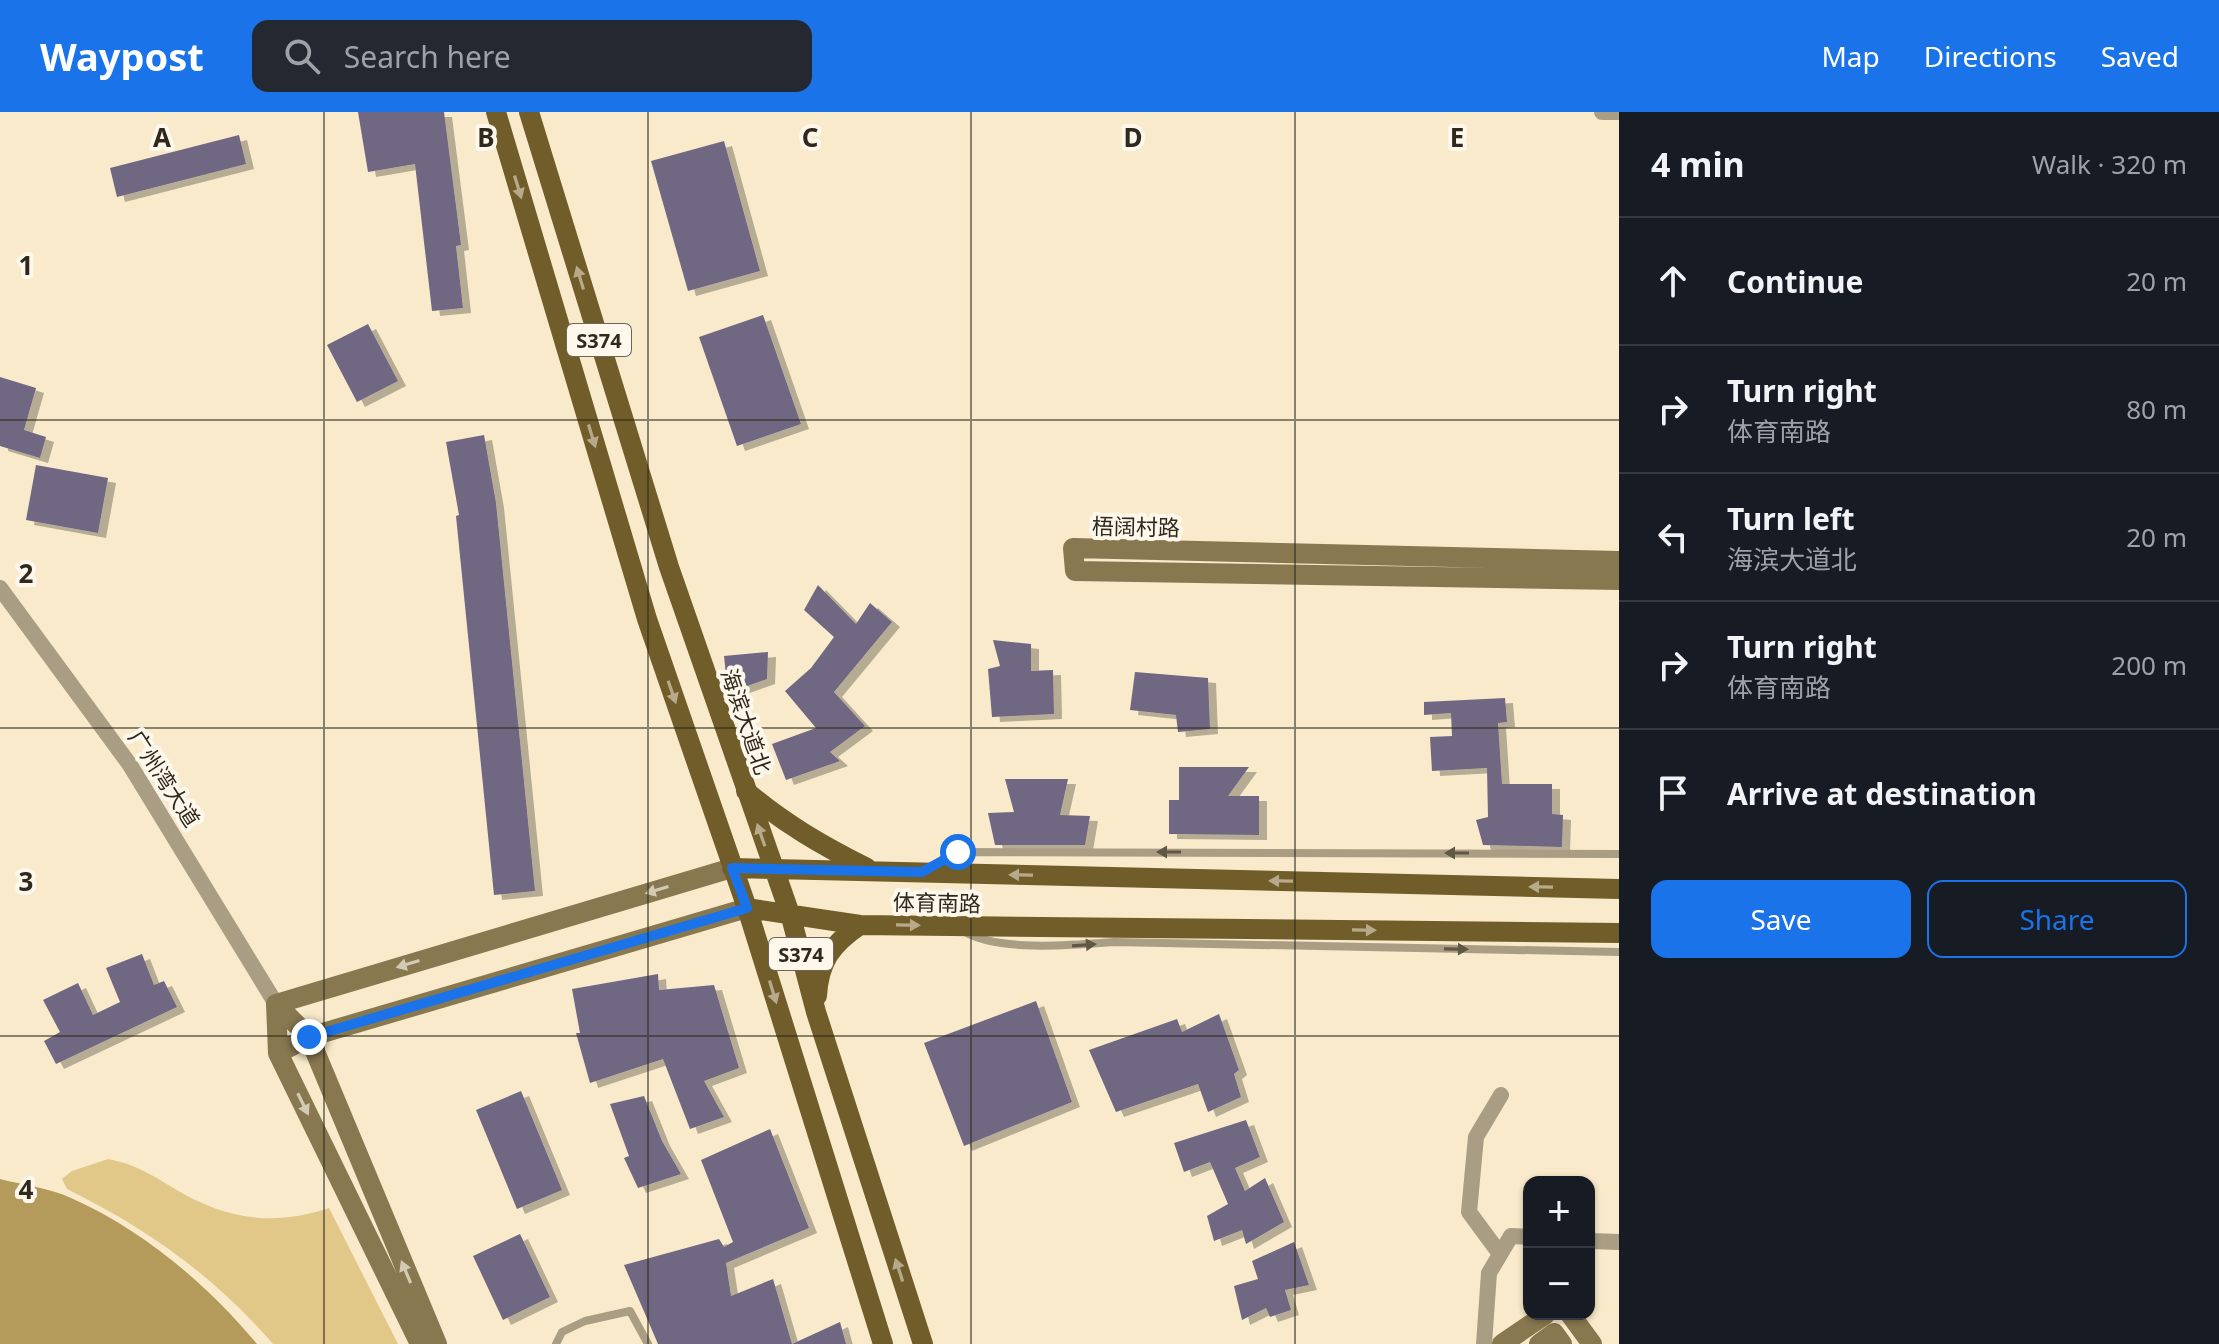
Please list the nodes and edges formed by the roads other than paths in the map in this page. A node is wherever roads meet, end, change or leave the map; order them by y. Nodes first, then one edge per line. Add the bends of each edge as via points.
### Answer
1 (496, 112) edge
2 (529, 112) edge
3 (1602, 112) edge
4 (1619, 112) edge
5 (1619, 561) edge
6 (1619, 580) edge
7 (0, 588) edge
8 (746, 790) junction
9 (1619, 854) edge
10 (732, 868) junction
11 (773, 869) junction
12 (874, 871) junction
13 (922, 872) junction
14 (1619, 889) edge
15 (747, 908) junction
16 (791, 917) junction
17 (860, 925) junction
18 (954, 926) junction
19 (1619, 933) edge
20 (1619, 952) edge
21 (276, 1004) junction
22 (816, 1012) junction
23 (309, 1037) junction
24 (278, 1053) junction
25 (1501, 1095) dead end
26 (1523, 1237) edge
27 (1595, 1241) edge
28 (1619, 1242) edge
29 (1500, 1254) junction
30 (1537, 1320) edge
31 (1574, 1320) edge
32 (420, 1344) edge
33 (437, 1344) edge
34 (556, 1344) edge
35 (648, 1344) edge
36 (883, 1344) edge
37 (923, 1344) edge
38 (1484, 1344) edge
39 (1502, 1344) edge
40 (1539, 1344) edge
41 (1562, 1344) edge
42 (1592, 1344) edge

1 -> 10 main road, S374 via 647,619
8 -> 2 main road, 海滨大道北 / S374 via 669,567
3 - 4 street
5 - 6 street, 梧阔村路 via 1073,548 1075,571
7 - 21 street, 广州湾大道 via 130,765
11 -> 8 main road, 海滨大道北 / S374
8 - 12 main road via 775,816
9 -> 13 lane via 958,852
10 - 11 main road, 体育南路
10 - 15 main road, S374
10 -> 21 street, 体育南路
11 - 12 main road, 体育南路
11 - 16 main road, 海滨大道北 / S374
12 - 13 main road, 体育南路
14 -> 13 main road, 体育南路
15 - 16 main road, 体育南路
15 - 23 street, 体育南路
15 -> 36 main road, S374
16 - 17 main road, 体育南路
16 - 22 main road, 海滨大道北 / S374
17 -> 18 main road, 体育南路
17 - 22 main road via 833,943 819,972
18 -> 19 main road, 体育南路
18 -> 20 lane via 980,940 1071,946 1114,942
21 - 23 street, 广州湾大道
21 - 24 street, 广州湾大道
37 -> 22 main road, 海滨大道北 / S374
23 - 24 street, 体育南路
33 -> 23 street, 广州湾大道
24 -> 32 street, 广州湾大道
25 - 29 street via 1476,1137 1469,1212
26 - 29 street via 1511,1236
27 - 28 street
29 - 38 street via 1489,1273
30 - 39 street
31 - 42 street
34 - 35 lane via 562,1332 585,1321 630,1311
40 - 41 street via 1554,1333

